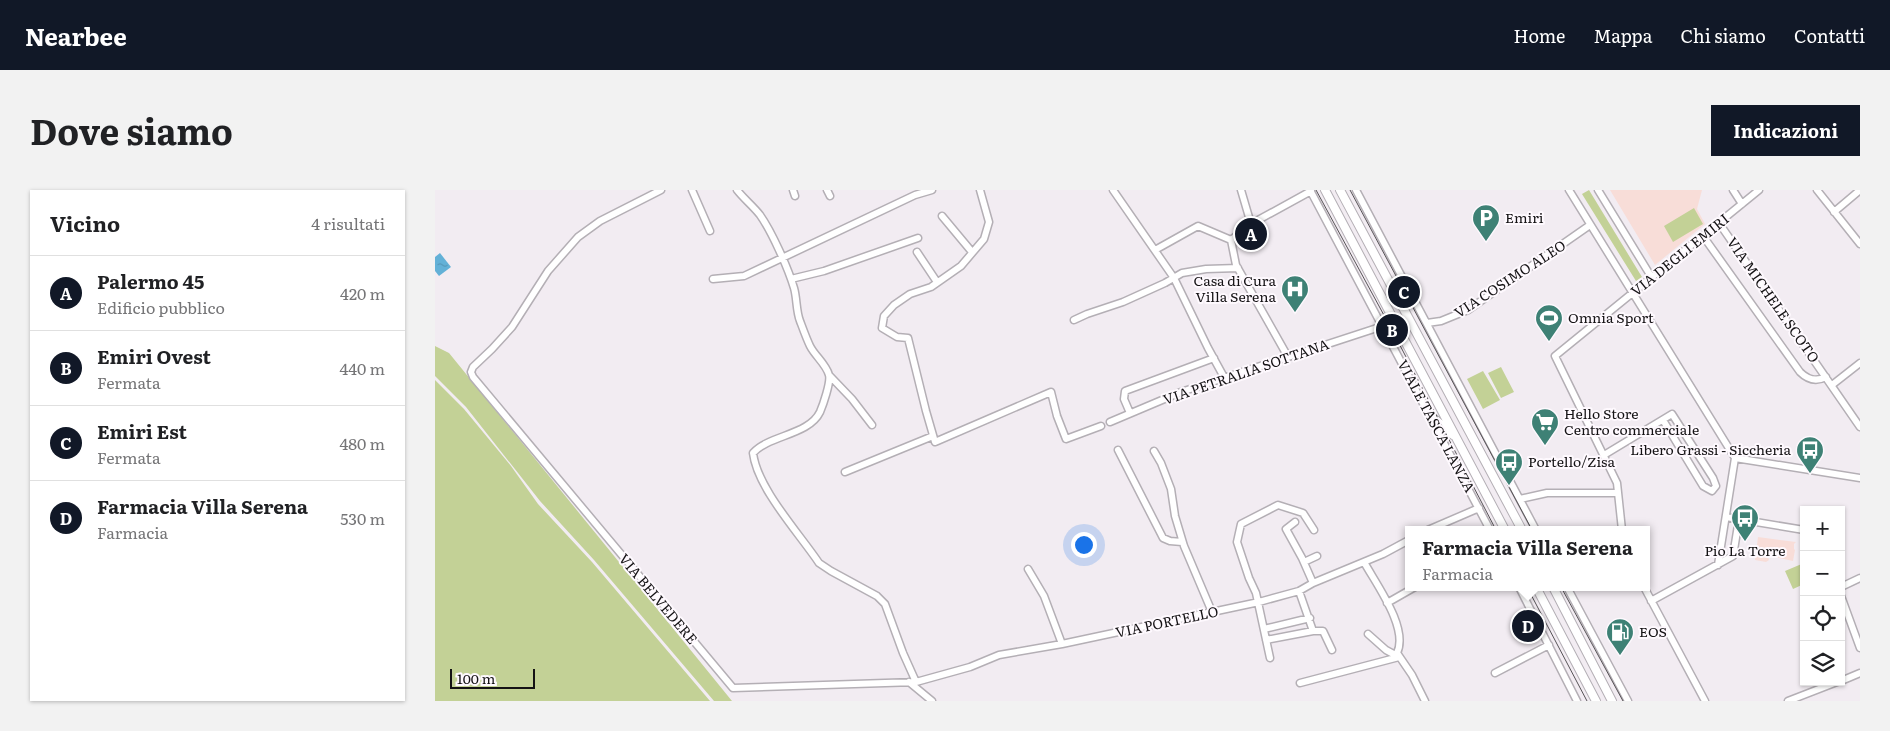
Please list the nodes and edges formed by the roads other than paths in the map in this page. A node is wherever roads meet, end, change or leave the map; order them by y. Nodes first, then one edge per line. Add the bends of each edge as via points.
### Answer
1 (661, 190) edge
2 (693, 190) edge
3 (737, 190) edge
4 (932, 190) edge
5 (979, 190) edge
6 (1113, 190) edge
7 (1241, 190) edge
8 (1325, 190) edge
9 (1340, 190) edge
10 (1356, 190) edge
11 (1569, 190) edge
12 (1598, 190) edge
13 (1733, 190) edge
14 (1759, 190) edge
15 (1817, 190) edge
16 (1860, 190) edge
17 (1311, 191) edge
18 (1742, 204) junction
19 (1834, 212) junction
20 (941, 216) dead end
21 (1719, 223) junction
22 (1251, 224) junction
23 (1590, 225) junction
24 (710, 231) dead end
25 (1703, 236) junction
26 (918, 238) dead end
27 (1231, 240) junction
28 (1860, 244) edge
29 (1155, 250) junction
30 (917, 252) dead end
31 (972, 252) junction
32 (782, 258) junction
33 (1238, 268) junction
34 (1174, 278) junction
35 (1653, 278) junction
36 (713, 279) dead end
37 (791, 279) junction
38 (937, 282) junction
39 (1632, 294) junction
40 (1074, 320) dead end
41 (1427, 323) junction
42 (1383, 326) junction
43 (1289, 357) junction
44 (1213, 358) junction
45 (1860, 363) edge
46 (829, 375) junction
47 (1826, 377) junction
48 (1225, 379) junction
49 (1832, 385) junction
50 (1130, 413) junction
51 (1431, 416) junction
52 (1663, 420) junction
53 (1110, 422) dead end
54 (872, 425) dead end
55 (1101, 426) dead end
56 (1860, 427) edge
57 (933, 436) junction
58 (1457, 438) junction
59 (1118, 450) dead end
60 (1154, 451) dead end
61 (1604, 455) junction
62 (1735, 458) junction
63 (845, 472) dead end
64 (1860, 478) edge
65 (1618, 493) junction
66 (1520, 499) junction
67 (1479, 508) junction
68 (1726, 517) junction
69 (1739, 519) junction
70 (1295, 522) dead end
71 (1437, 526) edge
72 (1488, 526) edge
73 (1503, 526) edge
74 (1520, 526) edge
75 (1534, 526) edge
76 (1622, 526) edge
77 (1800, 529) edge
78 (1314, 530) dead end
79 (1182, 542) junction
80 (1405, 542) edge
81 (1317, 556) dead end
82 (1304, 562) junction
83 (1364, 562) junction
84 (1718, 565) junction
85 (1028, 568) dead end
86 (1860, 578) edge
87 (1312, 581) junction
88 (1845, 585) edge
89 (1299, 591) junction
90 (1408, 591) edge
91 (1521, 591) edge
92 (1538, 591) edge
93 (1555, 591) edge
94 (1569, 591) edge
95 (1646, 591) edge
96 (1651, 601) junction
97 (1259, 602) junction
98 (1387, 603) junction
99 (1845, 607) edge
100 (1212, 612) junction
101 (1310, 618) junction
102 (1264, 629) junction
103 (1313, 631) junction
104 (1368, 634) dead end
105 (1266, 640) junction
106 (1062, 644) junction
107 (1549, 645) junction
108 (1860, 648) edge
109 (1332, 650) dead end
110 (1398, 655) junction
111 (1270, 658) dead end
112 (1495, 673) dead end
113 (1860, 673) edge
114 (1845, 679) edge
115 (909, 682) junction
116 (916, 682) junction
117 (1300, 683) dead end
118 (1827, 686) edge
119 (932, 701) edge
120 (1425, 701) edge
121 (1577, 701) edge
122 (1596, 701) edge
123 (1612, 701) edge
124 (1628, 701) edge
125 (1705, 701) edge
126 (1788, 701) edge

1 - 115 street, VIA BELVEDERE via 600,220 578,237 548,271 513,328 473,367 473,377 733,688
2 - 24 street
3 - 32 street via 759,214
4 - 32 street
5 - 31 street via 989,222 983,239
6 - 29 street
7 - 22 street
8 - 58 main road
9 - 74 main road
10 - 41 street
11 - 23 street
12 - 35 street
13 - 18 street
14 - 18 street, VIA DEGLI EMIRI
15 - 19 street
16 - 19 street
17 - 22 street
17 - 42 street, VIALE TASCA LANZA
18 - 21 street, VIA DEGLI EMIRI
19 - 28 street
20 - 31 street
21 - 25 street, VIA DEGLI EMIRI
21 - 47 street, VIA MICHELE SCOTO
22 - 27 street
23 - 39 street
23 - 41 street, VIA COSIMO ALEO via 1468,310
25 - 35 street, VIA DEGLI EMIRI
25 - 47 street, VIA MICHELE SCOTO via 1800,372 1806,378 1818,380
26 - 37 street via 824,271
27 - 29 street via 1198,226
27 - 33 street
29 - 34 street
30 - 38 street
31 - 38 street via 961,266
32 - 36 street via 744,276
32 - 37 street
33 - 34 street via 1206,269 1182,273
33 - 43 street
34 - 40 street
34 - 44 street
35 - 39 street, VIA DEGLI EMIRI
37 - 46 street via 799,320
38 - 57 street via 894,305 881,328 897,337 908,338
39 - 61 street, VIA DEGLI EMIRI via 1555,356
39 - 62 street
41 - 66 street
42 - 43 street, VIA PETRALIA SOTTANA
42 - 51 street, VIALE TASCA LANZA
43 - 48 street, VIA PETRALIA SOTTANA
44 - 48 street
44 - 50 street via 1125,391 1124,399
45 - 49 street
46 - 54 street
46 - 116 street via 820,412 813,421 758,447 753,453 754,462 762,481 819,563 877,596 885,604
47 - 49 street, VIA MICHELE SCOTO
48 - 50 street, VIA PETRALIA SOTTANA via 1181,392
49 - 56 street, VIA MICHELE SCOTO
50 - 53 street, VIA PETRALIA SOTTANA
51 - 58 main road
51 - 67 street, VIALE TASCA LANZA
52 - 52 street via 1672,414 1713,478 1716,486 1711,491 1703,486
52 - 61 street
55 - 57 street via 1066,439 1051,392 935,442
57 - 63 street
58 - 73 main road
59 - 79 street via 1163,538
60 - 79 street via 1171,489
61 - 65 street, VIA DEGLI EMIRI via 1617,483
62 - 64 street
62 - 68 street
65 - 66 street via 1547,492
65 - 76 street, VIA DEGLI EMIRI
66 - 75 street
67 - 71 street
67 - 72 street, VIALE TASCA LANZA
68 - 69 street
68 - 84 street
69 - 77 street
69 - 84 street via 1733,556
70 - 82 street via 1286,529
78 - 97 street via 1303,513 1278,505 1241,524 1237,542
79 - 100 street
80 - 83 street, VIA PORTELLO
81 - 82 street
82 - 87 street
83 - 87 street, VIA PORTELLO
83 - 98 street
84 - 96 street
85 - 106 street via 1044,596
86 - 88 street
87 - 89 street, VIA PORTELLO
89 - 97 street, VIA PORTELLO
89 - 101 street
90 - 98 street
91 - 107 street
92 - 122 main road
93 - 123 main road
94 - 124 street
95 - 96 street
96 - 125 street
97 - 100 street, VIA PORTELLO
97 - 102 street
98 - 110 street via 1399,629
99 - 108 street
100 - 106 street, VIA PORTELLO
101 - 102 street
101 - 103 street
102 - 105 street
103 - 105 street
103 - 109 street via 1323,631
104 - 110 street via 1386,650
105 - 111 street
106 - 116 street, VIA PORTELLO via 999,655
107 - 112 street
107 - 121 street
110 - 117 street
110 - 120 street
113 - 114 street
115 - 116 street, VIA BELVEDERE
115 - 119 street
118 - 126 street

